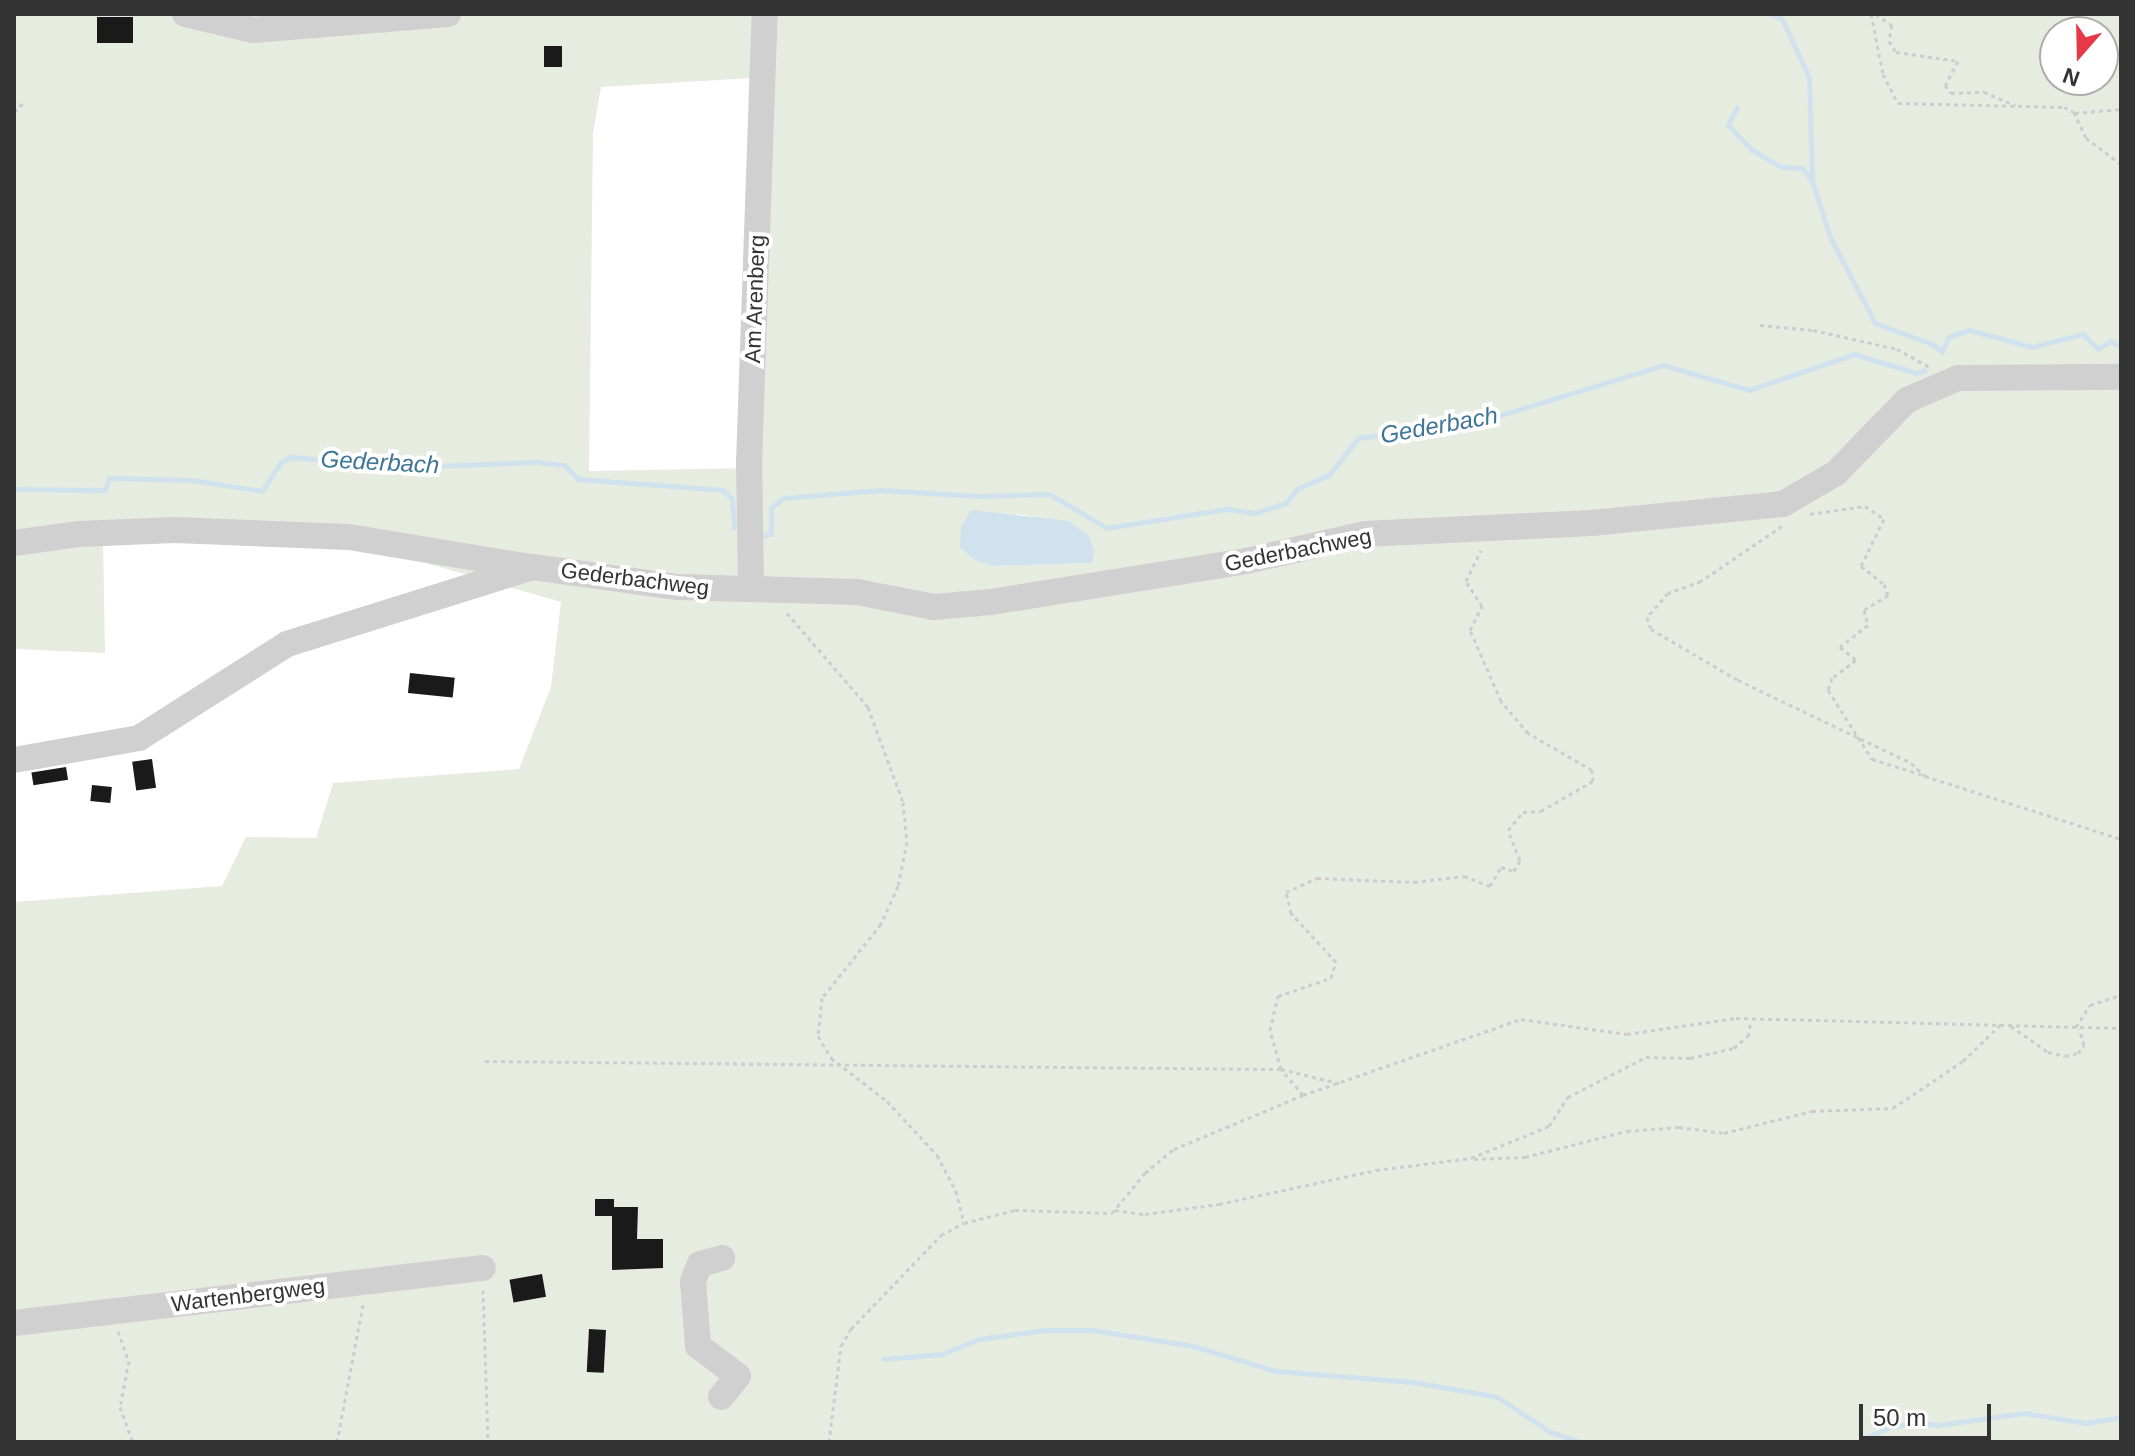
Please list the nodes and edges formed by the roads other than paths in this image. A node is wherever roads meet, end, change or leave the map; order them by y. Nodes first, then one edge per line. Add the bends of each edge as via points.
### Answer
1 (185, 14) edge
2 (448, 14) edge
3 (765, 14) edge
4 (2121, 377) edge
5 (14, 543) edge
6 (533, 567) junction
7 (762, 586) junction
8 (14, 760) edge
9 (722, 1258) dead end
10 (483, 1268) road end
11 (14, 1323) edge
12 (721, 1397) dead end

1 - 2 street via 253,30
3 - 7 street, Am Arenberg via 749,463
4 - 7 street, Gederbachweg via 1948,383 1907,400 1836,473 1783,504 1365,534 1246,561 934,607 857,592
5 - 6 street, Gederbachweg via 175,530 349,537
6 - 7 street, Gederbachweg via 678,587
6 - 8 street, Gederbachweg via 287,644 139,738
9 - 12 street via 700,1264 693,1281 698,1346 738,1376
10 - 11 street, Wartenbergweg

